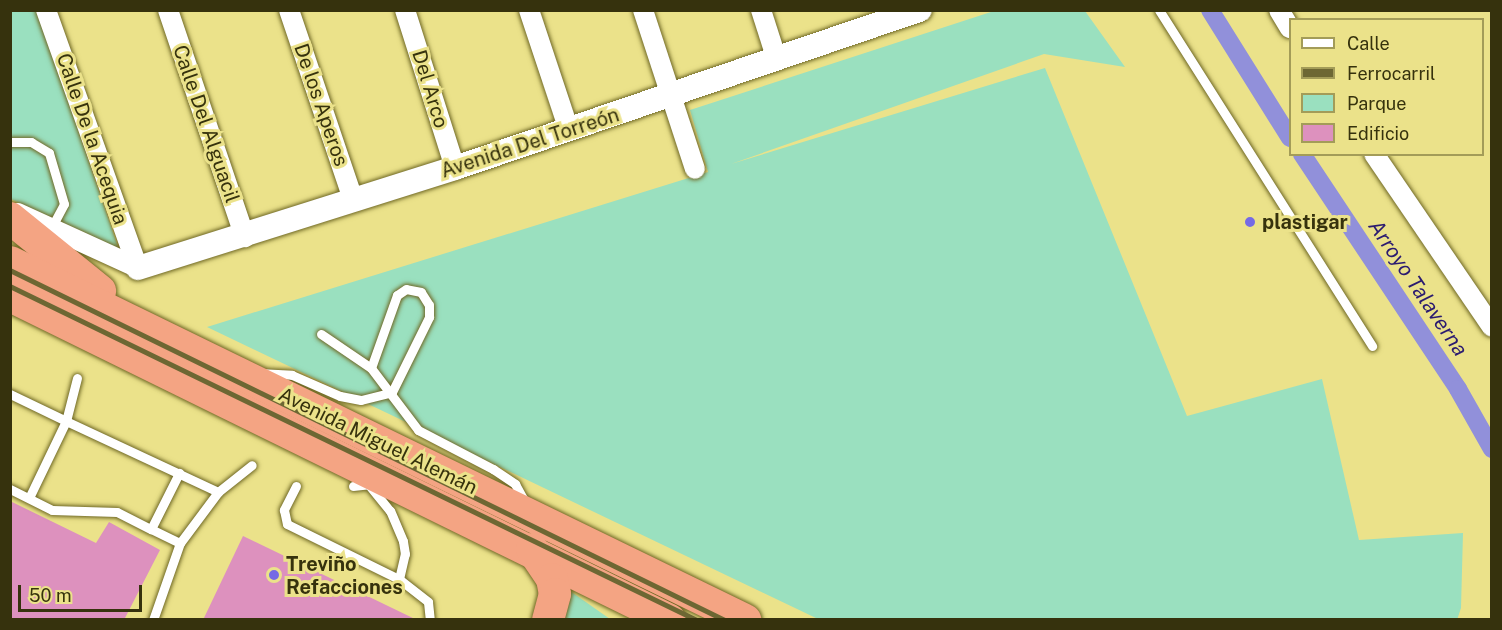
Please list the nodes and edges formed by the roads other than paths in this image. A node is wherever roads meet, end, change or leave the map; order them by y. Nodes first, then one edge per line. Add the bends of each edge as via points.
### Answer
1 (46, 10) edge
2 (168, 10) edge
3 (289, 10) edge
4 (405, 10) edge
5 (529, 10) edge
6 (643, 10) edge
7 (761, 10) edge
8 (920, 10) edge
9 (1159, 10) edge
10 (1279, 10) edge
11 (883, 16) edge
12 (1289, 26) edge
13 (777, 60) junction
14 (672, 96) junction
15 (568, 130) junction
16 (10, 142) edge
17 (1375, 156) edge
18 (455, 168) junction
19 (695, 169) dead end
20 (353, 199) junction
21 (10, 210) edge
22 (10, 219) edge
23 (52, 227) junction
24 (245, 237) junction
25 (10, 262) edge
26 (138, 268) junction
27 (10, 296) edge
28 (140, 324) junction
29 (1491, 327) edge
30 (321, 334) dead end
31 (1372, 345) dead end
32 (371, 368) junction
33 (244, 376) junction
34 (77, 378) dead end
35 (392, 392) junction
36 (10, 394) edge
37 (66, 421) junction
38 (252, 465) dead end
39 (179, 474) junction
40 (367, 482) junction
41 (296, 486) dead end
42 (10, 489) edge
43 (218, 492) junction
44 (29, 498) junction
45 (533, 517) junction
46 (151, 529) junction
47 (180, 543) junction
48 (532, 548) junction
49 (399, 579) junction
50 (615, 591) junction
51 (153, 620) edge
52 (430, 620) edge
53 (548, 620) edge
54 (627, 620) edge
55 (670, 620) edge
56 (745, 620) edge

1 - 26 street, Calle De la Acequia
2 - 24 street, Calle Del Alguacil
3 - 20 street, De los Aperos
4 - 18 street, Del Arco
5 - 15 street
6 - 14 street
7 - 13 street
8 - 11 street, Avenida Del Torreón
9 - 31 lane
10 - 12 street
11 - 13 street, Avenida Del Torreón
13 - 14 street, Avenida Del Torreón
14 - 15 street, Avenida Del Torreón
14 - 19 street
15 - 18 street, Avenida Del Torreón
16 - 23 lane via 31,142 49,153 64,204
17 - 29 street
18 - 20 street, Avenida Del Torreón
20 - 24 street, Avenida Del Torreón
21 - 23 street
22 - 28 highway
23 - 26 street via 120,263
24 - 26 street, Avenida Del Torreón
25 - 28 highway, Avenida Miguel Alemán
27 - 40 highway, Avenida Miguel Alemán
28 - 33 highway, Avenida Miguel Alemán
30 - 32 lane
32 - 35 lane
32 - 35 lane via 398,295 406,289 421,292 429,305 429,317
33 - 35 lane via 270,371 292,375 340,396 361,400
33 - 45 highway, Avenida Miguel Alemán
34 - 37 lane
35 - 45 lane via 418,430 515,484
36 - 37 lane
37 - 39 lane
37 - 44 lane
38 - 43 lane
39 - 43 lane
39 - 46 lane
40 - 48 highway, Avenida Miguel Alemán
40 - 49 lane via 390,511 403,541 404,565
41 - 49 lane via 284,510 287,524
42 - 44 lane
43 - 47 lane
44 - 46 lane via 58,511 117,512
45 - 56 highway, Avenida Miguel Alemán
46 - 47 lane
47 - 51 lane
48 - 50 highway, Avenida Miguel Alemán
48 - 53 highway via 552,579 555,594
49 - 52 lane via 428,602
50 - 54 highway
50 - 55 highway, Avenida Miguel Alemán

